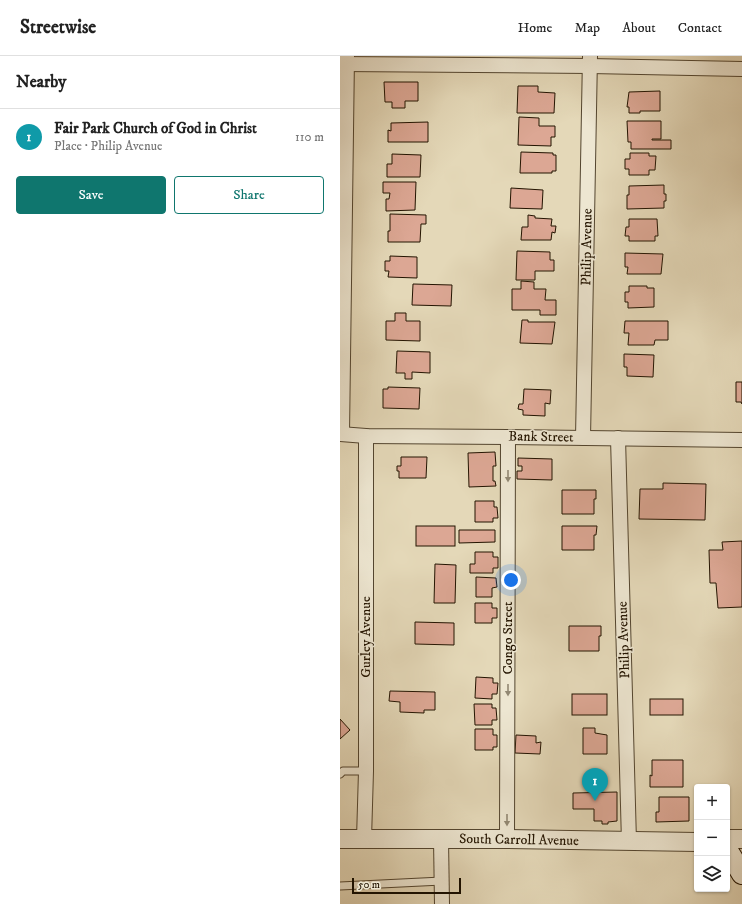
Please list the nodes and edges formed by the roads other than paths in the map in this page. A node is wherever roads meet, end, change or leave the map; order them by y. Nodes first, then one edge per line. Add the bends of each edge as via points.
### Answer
1 (590, 61) edge
2 (344, 62) edge
3 (742, 69) edge
4 (342, 295) edge
5 (341, 362) edge
6 (341, 434) edge
7 (366, 436) junction
8 (508, 436) junction
9 (583, 438) junction
10 (618, 438) junction
11 (742, 440) edge
12 (366, 771) junction
13 (340, 774) edge
14 (340, 838) edge
15 (364, 839) junction
16 (441, 839) junction
17 (507, 839) junction
18 (730, 839) edge
19 (742, 839) edge
20 (629, 842) junction
21 (694, 842) edge
22 (730, 855) edge
23 (742, 874) edge
24 (442, 881) junction
25 (340, 886) edge
26 (442, 904) edge

1 - 2 street
1 - 3 street
1 - 9 street, Philip Avenue
2 - 4 street
4 - 5 street
5 - 6 street
6 - 7 street, Bank Street
7 - 8 street, Bank Street
7 - 12 street, Gurley Avenue
8 - 9 street, Bank Street
8 -> 17 street, Congo Street
9 - 10 street, Bank Street
10 - 11 street, Bank Street
10 - 20 street, Philip Avenue
12 - 13 lane via 343,771
12 - 15 street, Gurley Avenue
14 - 15 street, South Carroll Avenue
15 - 16 street, South Carroll Avenue
16 - 17 street, South Carroll Avenue
16 - 24 street
17 - 20 street, South Carroll Avenue
18 - 19 street
20 - 21 street, South Carroll Avenue
22 - 23 main road
24 - 25 lane
24 - 26 street

